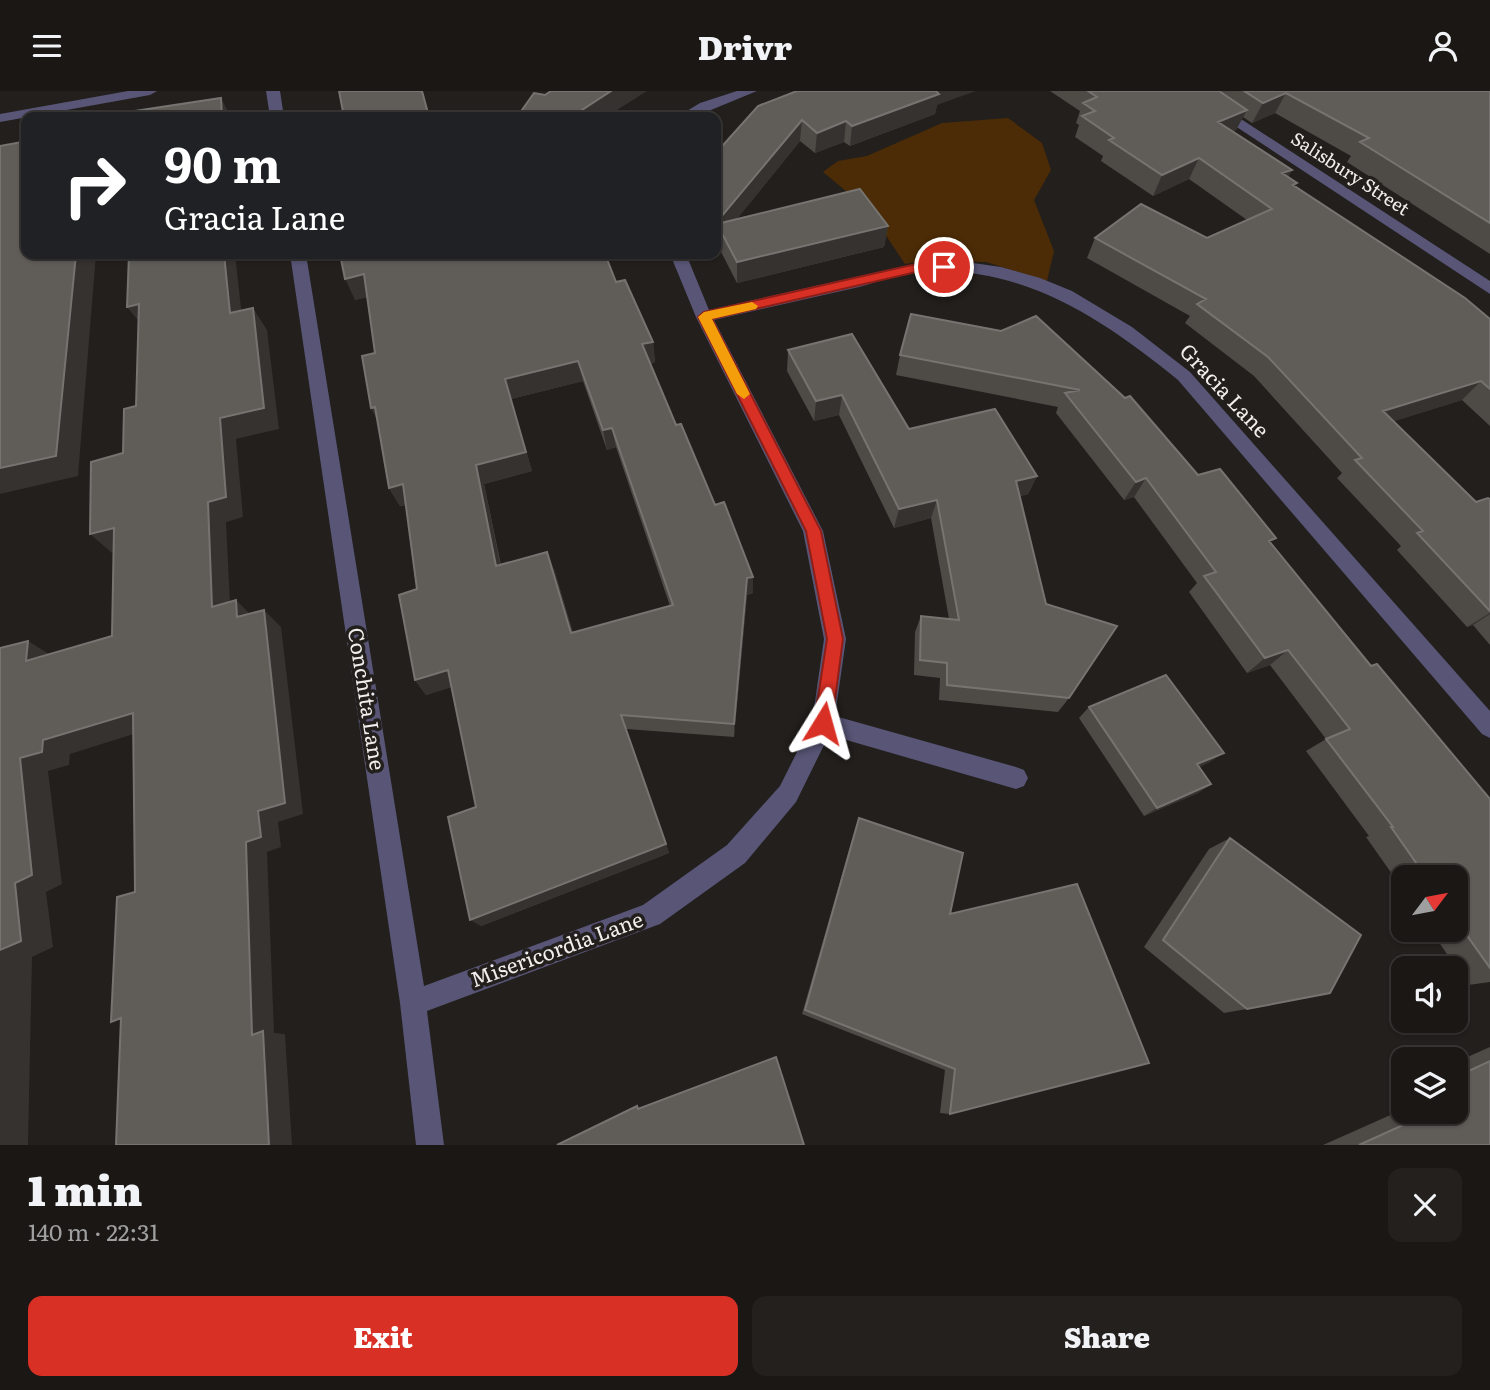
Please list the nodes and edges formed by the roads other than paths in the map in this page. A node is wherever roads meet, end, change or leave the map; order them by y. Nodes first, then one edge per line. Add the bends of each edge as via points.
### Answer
1 (150, 91) edge
2 (273, 91) edge
3 (750, 91) edge
4 (1189, 91) edge
5 (33, 112) edge
6 (276, 112) edge
7 (694, 112) edge
8 (21, 114) edge
9 (0, 118) edge
10 (299, 259) edge
11 (680, 259) edge
12 (1490, 289) edge
13 (704, 317) junction
14 (823, 723) junction
15 (1490, 727) edge
16 (1016, 778) dead end
17 (412, 1003) junction
18 (430, 1145) edge

1 - 5 street
2 - 6 street
3 - 7 street
4 - 12 street, Salisbury Street
8 - 9 street
10 - 17 street, Conchita Lane
11 - 13 street, Misericordia Lane
13 - 14 street, Misericordia Lane via 813,531 835,639
13 - 15 street, Gracia Lane via 925,266 982,268 1016,276 1091,307 1139,338 1184,376
14 - 16 street
14 - 17 street, Misericordia Lane via 788,794 736,854 652,915
17 - 18 street, Conchita Lane

